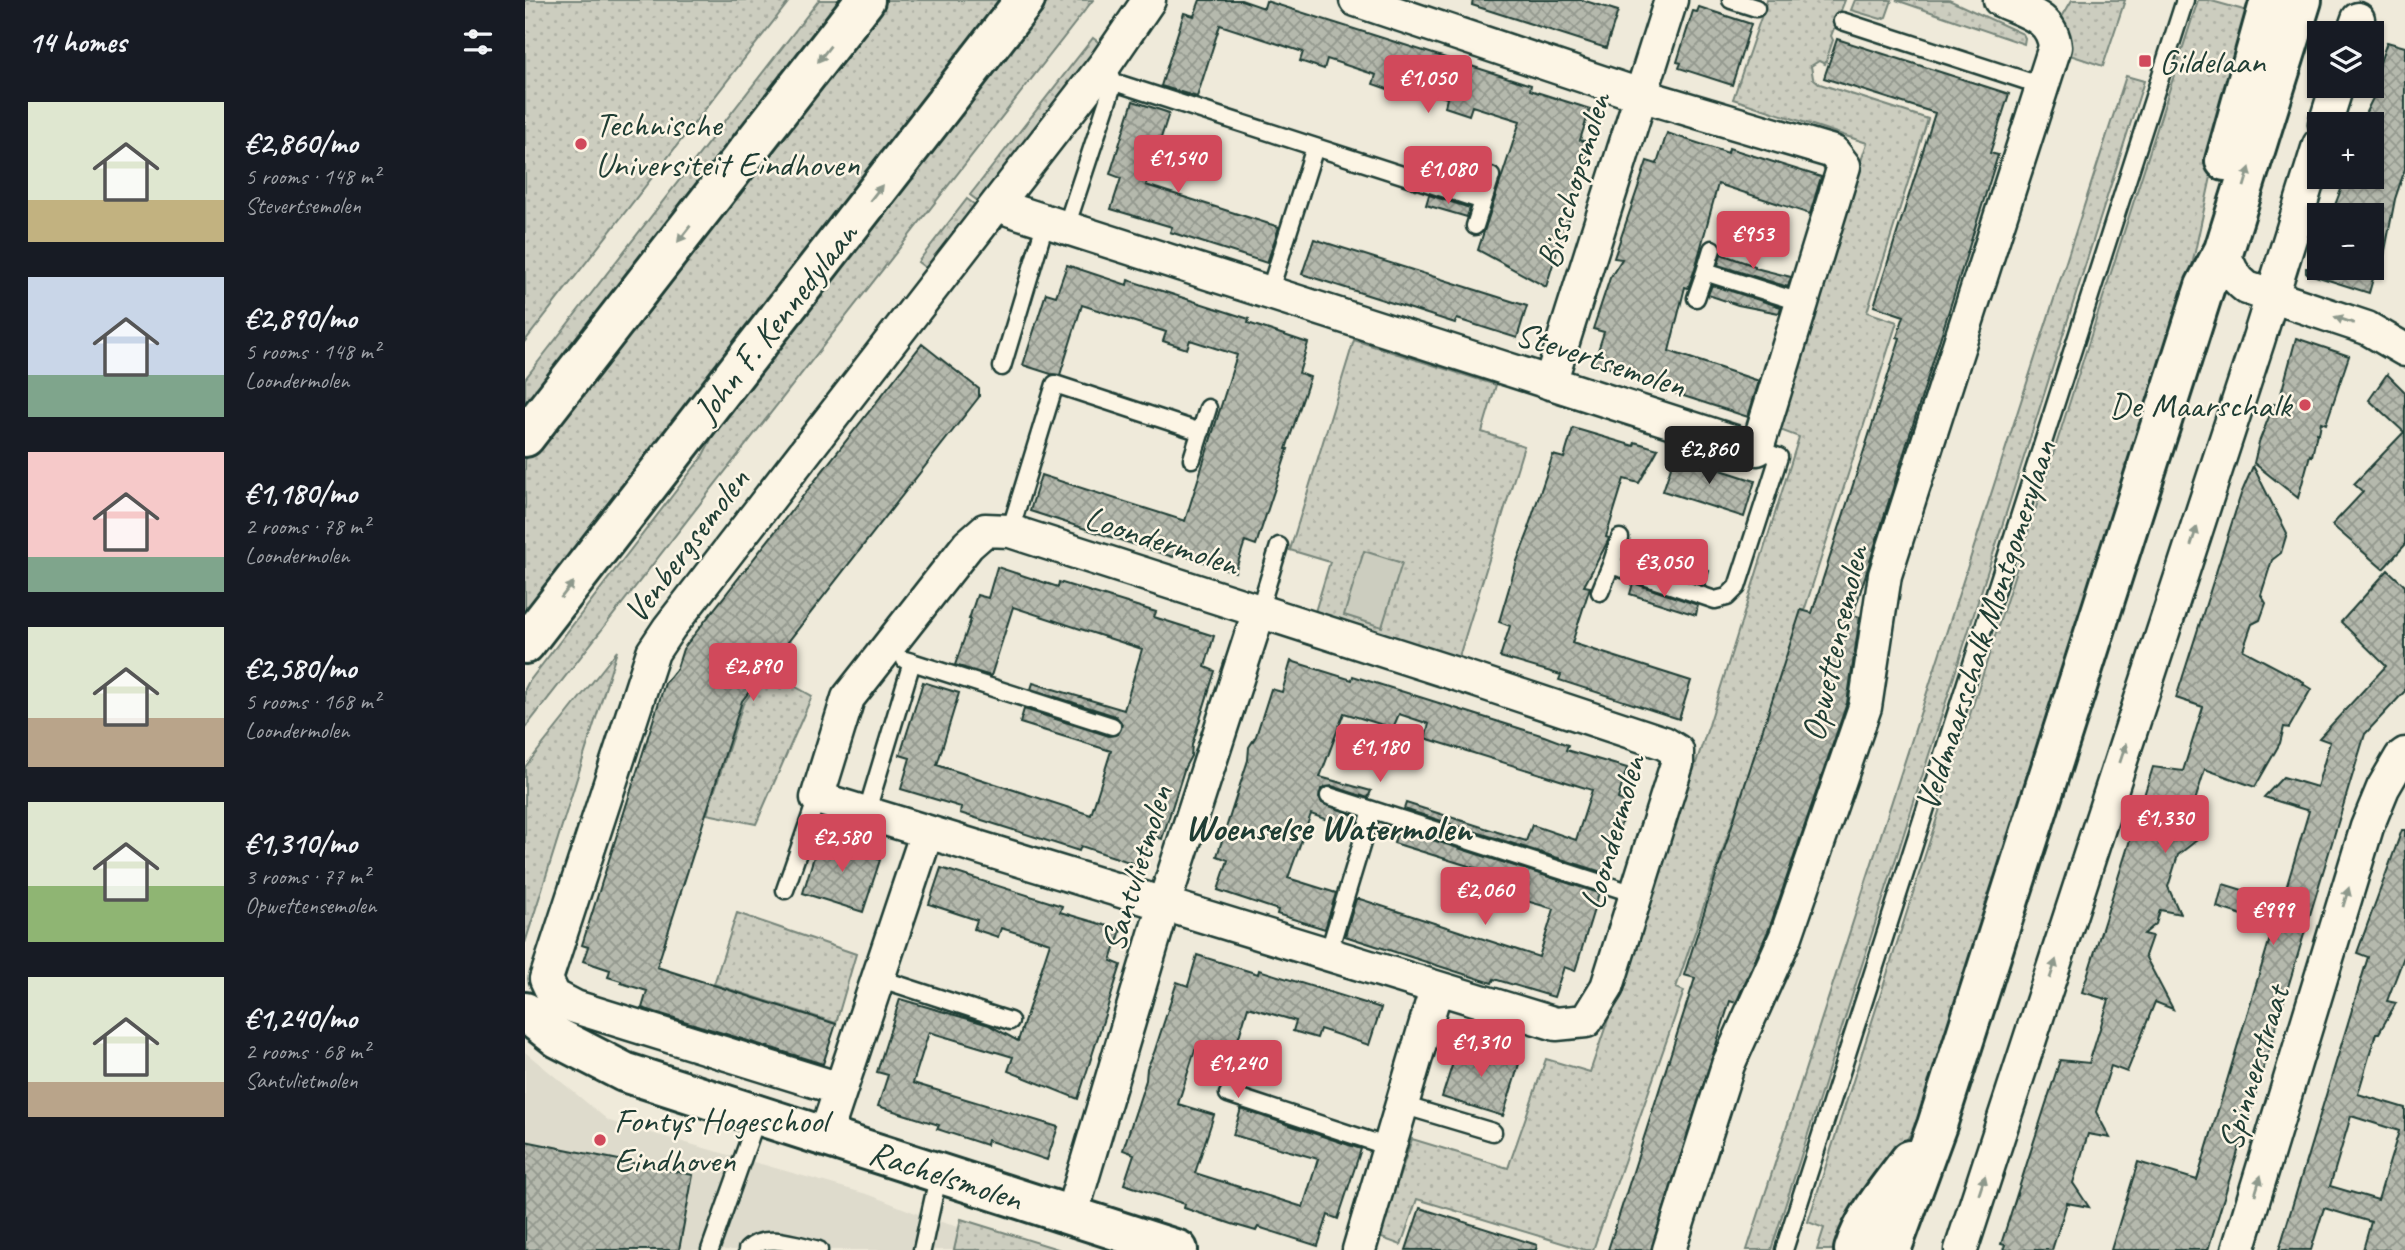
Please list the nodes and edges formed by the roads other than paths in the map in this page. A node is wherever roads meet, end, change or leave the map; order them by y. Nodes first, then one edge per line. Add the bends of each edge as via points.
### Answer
1 (865, 0) edge
2 (1025, 0) edge
3 (1149, 0) edge
4 (1356, 0) edge
5 (1671, 0) edge
6 (1731, 0) edge
7 (2000, 0) edge
8 (2185, 0) edge
9 (2270, 0) edge
10 (2302, 0) edge
11 (1756, 8) dead end
12 (1842, 21) dead end
13 (1110, 72) junction
14 (2042, 86) junction
15 (1640, 95) junction
16 (1315, 147) junction
17 (1491, 176) dead end
18 (2307, 184) edge
19 (1483, 201) junction
20 (1000, 202) junction
21 (1056, 224) junction
22 (1475, 226) dead end
23 (1712, 249) dead end
24 (2224, 250) junction
25 (1705, 272) junction
26 (2205, 286) junction
27 (1269, 293) junction
28 (2272, 296) junction
29 (1696, 298) dead end
30 (1803, 303) junction
31 (2405, 350) edge
32 (1002, 367) dead end
33 (1550, 383) junction
34 (1208, 408) dead end
35 (1201, 432) junction
36 (525, 437) edge
37 (1756, 449) junction
38 (1192, 460) dead end
39 (1010, 531) junction
40 (1620, 538) dead end
41 (1279, 546) dead end
42 (1611, 565) junction
43 (1600, 592) dead end
44 (1259, 611) junction
45 (525, 644) edge
46 (882, 653) junction
47 (912, 662) junction
48 (1112, 726) dead end
49 (2405, 754) edge
50 (1329, 796) dead end
51 (817, 798) junction
52 (1372, 810) junction
53 (866, 814) junction
54 (927, 832) junction
55 (785, 890) dead end
56 (1635, 894) junction
57 (1164, 904) junction
58 (1328, 954) junction
59 (878, 978) junction
60 (1436, 989) junction
61 (525, 1012) edge
62 (1010, 1021) dead end
63 (839, 1089) junction
64 (1228, 1094) dead end
65 (1402, 1105) junction
66 (758, 1115) junction
67 (1937, 1125) junction
68 (1493, 1132) dead end
69 (825, 1136) junction
70 (1389, 1147) junction
71 (939, 1173) junction
72 (1071, 1216) junction
73 (709, 1250) edge
74 (747, 1250) edge
75 (819, 1250) edge
76 (922, 1250) edge
77 (1178, 1250) edge
78 (1359, 1250) edge
79 (1669, 1250) edge
80 (1784, 1250) edge
81 (1854, 1250) edge
82 (1891, 1250) edge
83 (1961, 1250) edge
84 (2238, 1250) edge

1 -> 36 main road
45 -> 2 main road, John F. Kennedylaan
3 - 13 street
4 - 15 street
5 - 15 street, Bisschopsmolen
6 - 11 lane
7 - 14 street, Opwettensemolen via 2045,22 2053,33 2055,47
8 - 80 lane, Veldmaarschalk Montgomerylaan
9 - 26 main road via 2204,237
24 -> 10 main road
12 - 14 lane
13 - 16 lane
13 - 20 street
13 - 21 lane
14 - 79 street, Opwettensemolen via 1885,575 1865,707 1786,936 1728,1065
15 - 30 street via 1833,152 1844,166
15 - 33 street, Bisschopsmolen
16 - 19 lane
16 - 27 lane
17 - 19 lane
18 - 28 street
19 - 22 lane
20 - 21 street, Stevertsemolen
20 - 63 street, Venbergsemolen via 653,652 546,979 554,996 575,1007
21 - 27 street, Stevertsemolen
21 - 32 lane
23 - 25 lane
24 - 26 main road
24 - 28 street via 2239,281
25 - 29 lane
25 - 30 lane
26 - 67 main road
27 - 33 street, Stevertsemolen
31 -> 28 street via 2367,328
83 -> 28 street
30 - 37 street
33 - 37 street, Stevertsemolen
34 - 35 lane
35 - 38 lane
35 - 39 lane via 1055,384
37 - 42 lane via 1779,457 1737,587 1727,597 1715,600
39 - 44 street, Loondermolen
39 - 46 street, Loondermolen via 985,530 968,545
40 - 42 lane
41 - 44 lane, Santvlietmolen
42 - 43 lane
44 - 56 street, Loondermolen via 1677,751 1677,764
44 - 57 street, Santvlietmolen
46 - 47 lane
46 - 51 street, Loondermolen via 848,698
47 - 48 lane
47 - 53 lane
84 -> 49 street, Spinnerstraat via 2367,827 2383,788
50 - 52 lane
51 - 53 street, Loondermolen
51 - 55 lane, Loondermolen
52 - 56 lane
52 - 58 lane
53 - 54 street, Loondermolen
54 - 57 street, Loondermolen
54 - 59 street
56 - 60 street, Loondermolen via 1607,987 1586,1021 1556,1024
57 - 58 street, Loondermolen
57 - 72 street, Santvlietmolen
58 - 60 street, Loondermolen
59 - 62 lane
59 - 63 street
60 - 65 street
61 - 66 main road, Rachelsmolen via 558,1038 624,1072
63 - 69 street
64 - 70 lane
65 - 68 lane
65 - 70 street
66 - 69 main road, Rachelsmolen
66 - 73 lane
67 - 81 main road via 1890,1187
67 - 82 main road
69 - 71 main road, Rachelsmolen
70 - 78 street
71 - 72 main road, Rachelsmolen
71 - 76 lane
72 - 77 main road, Rachelsmolen
74 - 75 lane via 775,1241

